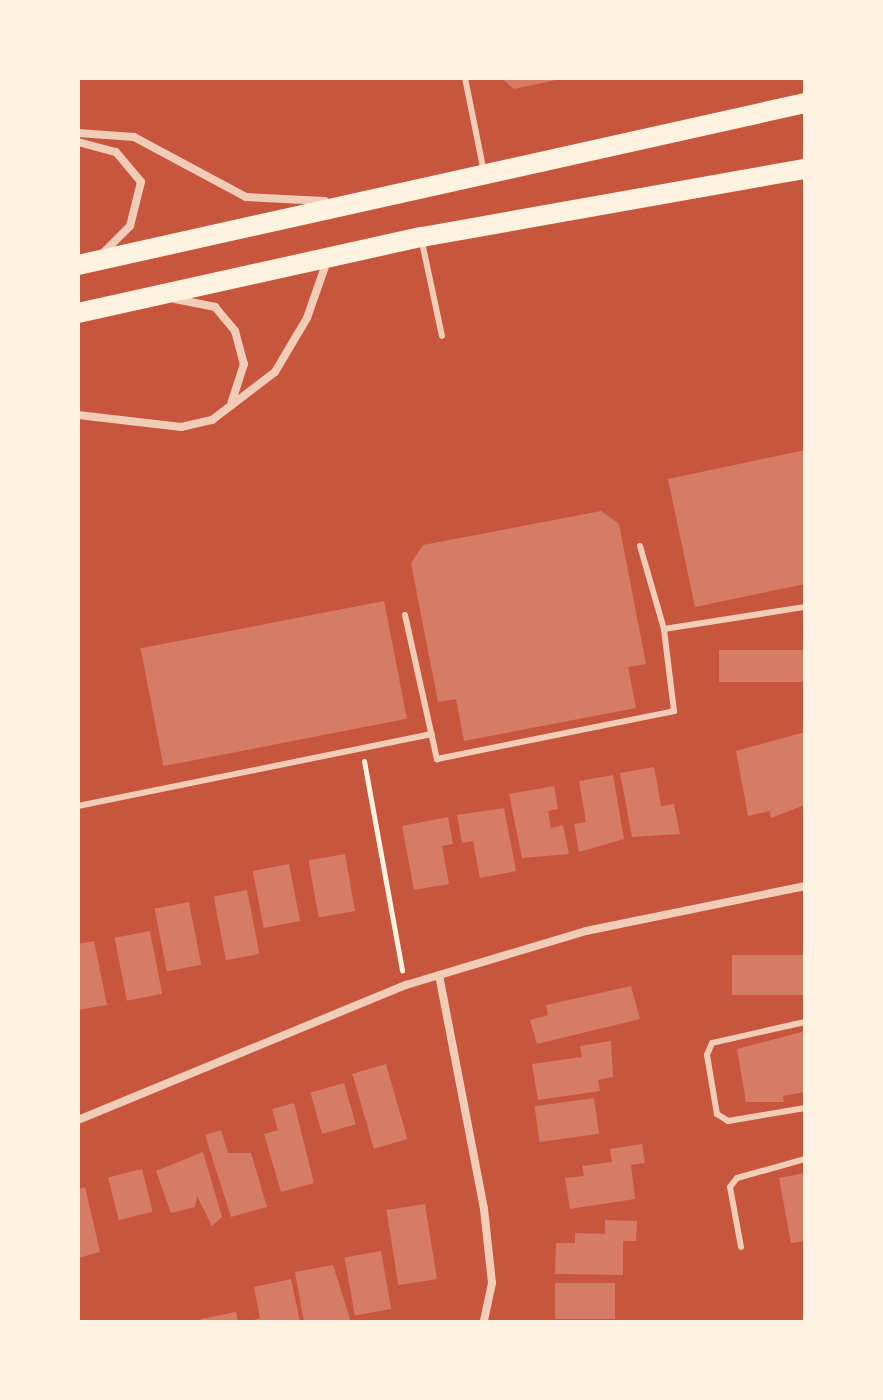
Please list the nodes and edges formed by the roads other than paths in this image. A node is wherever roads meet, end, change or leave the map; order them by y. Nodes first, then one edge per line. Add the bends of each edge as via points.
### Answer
1 (465, 78) edge
2 (805, 103) edge
3 (78, 133) edge
4 (78, 142) edge
5 (805, 169) edge
6 (484, 172) junction
7 (378, 197) junction
8 (422, 237) junction
9 (328, 256) junction
10 (86, 264) edge
11 (153, 297) junction
12 (78, 313) edge
13 (442, 336) dead end
14 (232, 403) junction
15 (78, 415) edge
16 (640, 546) dead end
17 (805, 607) edge
18 (405, 615) dead end
19 (664, 629) junction
20 (432, 734) junction
21 (78, 806) edge
22 (805, 886) edge
23 (439, 975) junction
24 (805, 1022) edge
25 (805, 1108) edge
26 (78, 1120) edge
27 (805, 1159) edge
28 (741, 1247) dead end
29 (484, 1322) edge

1 - 6 lane
2 - 6 main road
3 - 7 street via 134,137 246,197 296,204
4 - 10 street via 116,152 141,182 130,226
5 - 8 main road
6 - 7 main road
7 - 10 main road
8 - 9 main road
8 - 13 lane
9 - 11 main road
9 - 14 street via 307,318 275,372
11 - 12 main road
11 - 14 street via 215,307 235,331 244,364
14 - 15 street via 212,420 181,427
16 - 19 lane
17 - 19 lane
18 - 20 lane
19 - 20 lane via 674,711 437,759
20 - 21 lane
22 - 23 street via 586,931
23 - 26 street
23 - 29 street via 484,1209 492,1283
24 - 25 lane via 712,1043 707,1055 717,1114 728,1121
27 - 28 lane via 737,1178 730,1187

